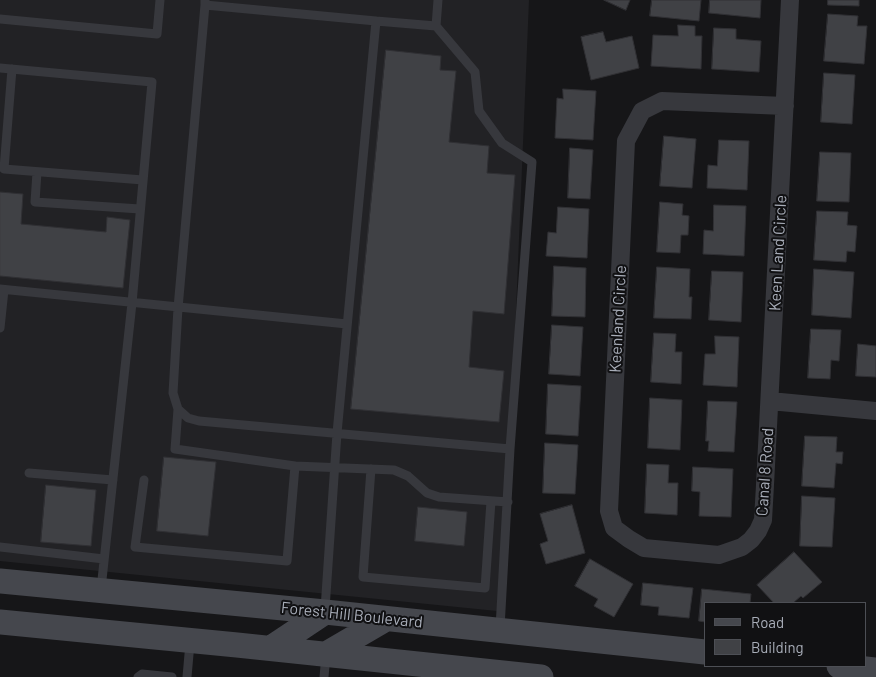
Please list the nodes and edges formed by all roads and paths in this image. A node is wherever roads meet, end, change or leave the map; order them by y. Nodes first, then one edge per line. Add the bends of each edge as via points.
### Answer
1 (160, 0) edge
2 (438, 0) edge
3 (790, 0) edge
4 (205, 2) edge
5 (0, 19) edge
6 (376, 21) junction
7 (436, 26) junction
8 (0, 68) edge
9 (12, 69) junction
10 (785, 106) junction
11 (37, 172) junction
12 (143, 180) junction
13 (140, 209) junction
14 (2, 289) edge
15 (132, 303) junction
16 (178, 308) junction
17 (347, 324) junction
18 (0, 328) edge
19 (770, 400) junction
20 (178, 408) junction
21 (876, 411) edge
22 (337, 433) junction
23 (510, 449) junction
24 (295, 466) junction
25 (335, 467) junction
26 (371, 468) junction
27 (29, 473) dead end
28 (113, 480) junction
29 (144, 480) dead end
30 (491, 501) junction
31 (508, 502) junction
32 (751, 540) joint
33 (0, 547) edge
34 (104, 559) junction
35 (11, 582) edge
36 (101, 591) junction
37 (0, 597) edge
38 (325, 612) junction
39 (386, 619) junction
40 (0, 622) edge
41 (500, 630) junction
42 (190, 640) junction
43 (271, 648) junction
44 (704, 652) edge
45 (325, 666) edge
46 (848, 667) edge
47 (876, 670) edge
48 (477, 674) edge
49 (138, 677) edge
50 (172, 677) edge
51 (187, 677) edge
52 (541, 677) edge

1 - 5 lane via 157,34
2 - 7 lane
3 - 10 street, Keen Land Circle
4 - 6 lane
4 - 16 lane
6 - 7 lane
6 - 17 lane
7 - 23 lane via 475,72 479,111 502,144 532,162
8 - 9 lane
9 - 11 lane via 4,169
9 - 12 lane via 152,82
10 - 19 street, Keen Land Circle
10 - 32 street, Keenland Circle via 662,101 642,111 626,141 609,511 614,528 644,548 719,555 742,547
11 - 12 lane
11 - 13 lane via 35,202
12 - 13 lane
13 - 15 lane
14 - 15 lane
14 - 18 lane
15 - 16 lane
15 - 28 lane
16 - 17 lane
16 - 20 lane via 173,393
17 - 22 lane
19 - 21 street
19 - 32 street, Canal 8 Road via 763,520
20 - 22 lane via 188,418 199,421
20 - 24 lane via 176,449
22 - 23 lane
22 - 25 lane
23 - 31 lane
24 - 25 lane
24 - 29 lane via 287,561 135,547
25 - 26 lane
25 - 38 lane
26 - 30 lane via 394,470 408,476 427,493 439,497
26 - 30 lane via 363,577 485,588
27 - 28 lane
28 - 34 lane
30 - 31 lane
31 - 41 lane
33 - 34 lane
34 - 36 lane
35 - 36 main road, Forest Hill Boulevard
35 - 37 main road
36 - 38 main road, Forest Hill Boulevard
38 - 39 main road, Forest Hill Boulevard
38 - 43 main road
39 - 41 main road, Forest Hill Boulevard
39 - 45 main road
40 - 42 main road
41 - 44 main road, Forest Hill Boulevard
42 - 43 main road
42 - 51 lane
43 - 45 main road
45 - 48 main road
46 - 47 main road
48 - 52 main road
49 - 50 lane via 142,674

